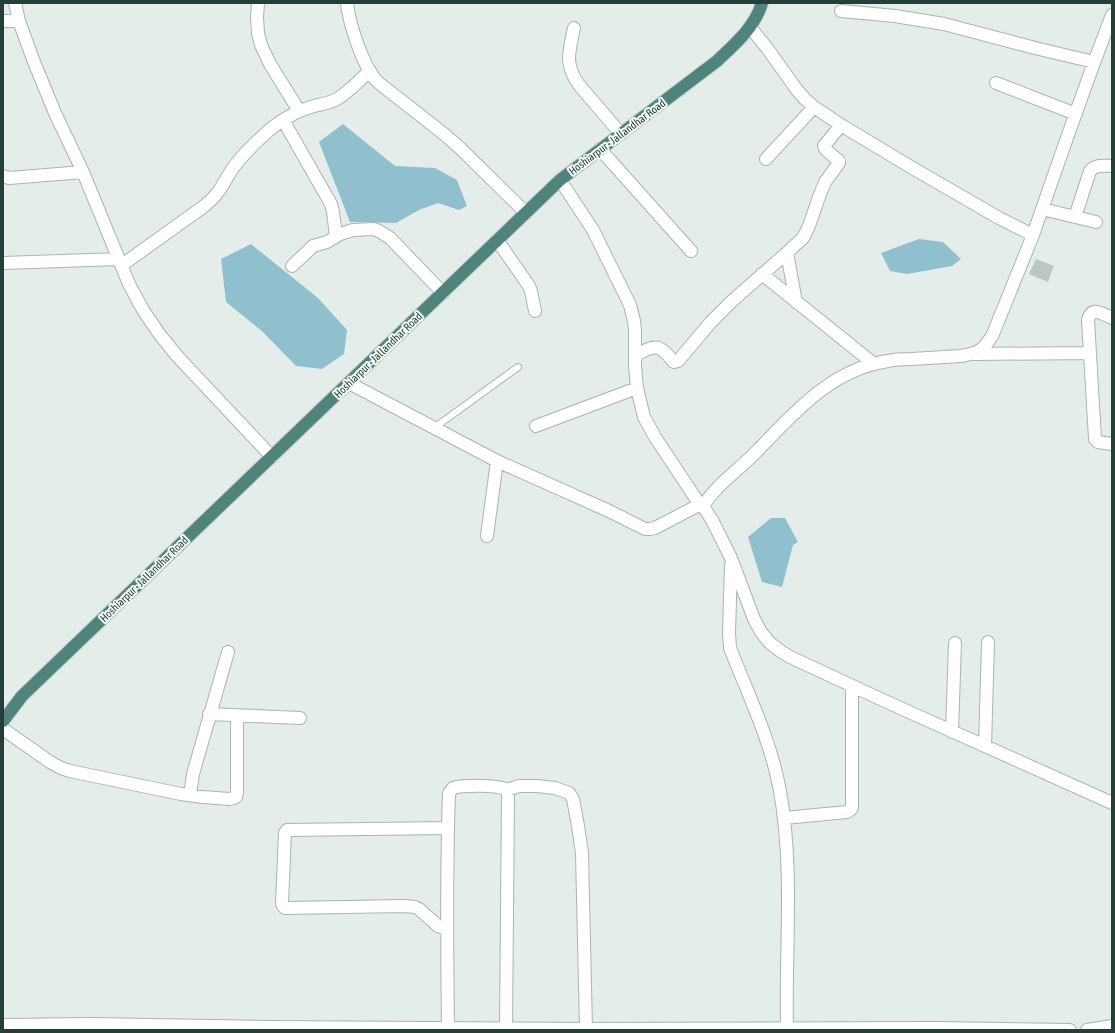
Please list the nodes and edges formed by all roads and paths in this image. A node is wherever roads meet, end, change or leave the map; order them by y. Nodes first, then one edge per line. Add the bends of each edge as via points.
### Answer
1 (15, 3) edge
2 (258, 3) edge
3 (347, 3) edge
4 (762, 3) edge
5 (842, 11) dead end
6 (1112, 15) edge
7 (3, 21) edge
8 (19, 21) junction
9 (750, 27) junction
10 (574, 28) dead end
11 (1094, 62) junction
12 (370, 71) junction
13 (996, 82) dead end
14 (814, 107) junction
15 (298, 112) junction
16 (1076, 114) junction
17 (283, 120) junction
18 (842, 125) junction
19 (621, 134) junction
20 (600, 149) junction
21 (766, 159) dead end
22 (1112, 166) edge
23 (83, 172) junction
24 (3, 176) edge
25 (560, 180) junction
26 (1042, 209) junction
27 (526, 213) junction
28 (1075, 217) junction
29 (1096, 222) dead end
30 (1033, 235) junction
31 (336, 236) junction
32 (497, 240) junction
33 (691, 251) dead end
34 (787, 253) junction
35 (120, 262) junction
36 (3, 263) edge
37 (292, 266) dead end
38 (762, 274) junction
39 (443, 293) junction
40 (796, 302) junction
41 (535, 311) dead end
42 (1112, 318) edge
43 (1090, 353) junction
44 (973, 354) junction
45 (635, 355) junction
46 (874, 364) junction
47 (518, 367) dead end
48 (349, 383) junction
49 (637, 388) junction
50 (536, 426) dead end
51 (434, 428) junction
52 (1112, 444) edge
53 (272, 457) junction
54 (497, 461) junction
55 (701, 506) junction
56 (487, 536) dead end
57 (731, 558) junction
58 (988, 642) dead end
59 (955, 643) dead end
60 (228, 652) dead end
61 (852, 686) junction
62 (209, 714) junction
63 (237, 715) junction
64 (300, 718) dead end
65 (3, 721) edge
66 (3, 729) edge
67 (952, 732) junction
68 (985, 746) junction
69 (507, 790) junction
70 (190, 795) junction
71 (1112, 803) edge
72 (784, 818) junction
73 (448, 828) junction
74 (447, 929) junction
75 (3, 1025) edge
76 (1112, 1026) edge
77 (109, 1027) edge
78 (448, 1028) junction
79 (362, 1029) edge
80 (425, 1029) edge
81 (487, 1029) edge
82 (506, 1029) junction
83 (586, 1029) edge
84 (787, 1029) edge
85 (1070, 1030) edge
86 (1087, 1030) edge

1 - 8 street
2 - 15 street via 258,33 261,45
3 - 12 street via 352,27
4 - 9 highway, Hoshiarpur - Jallandhar Road via 760,12
5 - 11 street via 944,24
6 - 11 street
7 - 8 street
8 - 23 street via 55,113
9 - 14 street via 797,90
9 - 19 highway, Hoshiarpur - Jallandhar Road via 717,61
10 - 19 street via 569,63 573,77
11 - 16 street
12 - 15 street via 343,96
12 - 27 street via 384,88 466,153
13 - 16 street
14 - 18 street
14 - 21 street
15 - 17 street
16 - 26 street
17 - 31 street via 330,204
17 - 35 street via 235,164 211,200
18 - 30 street via 999,218
18 - 34 street via 824,146 839,163 825,182 803,238
19 - 20 highway, Hoshiarpur - Jallandhar Road
20 - 25 highway, Hoshiarpur - Jallandhar Road
20 - 33 street
22 - 28 street via 1096,166 1090,171
23 - 24 street via 9,178
23 - 35 street
25 - 27 highway, Hoshiarpur - Jallandhar Road
25 - 45 street via 593,230 630,305 634,321
26 - 28 street
26 - 30 street
27 - 32 highway, Hoshiarpur - Jallandhar Road
28 - 29 street
30 - 44 street via 993,334 984,348
31 - 37 street via 328,242 314,246
31 - 39 street via 353,230 379,231 390,238
32 - 39 highway, Hoshiarpur - Jallandhar Road
32 - 41 street via 531,291
34 - 38 street
34 - 40 street
35 - 36 street
35 - 53 street via 143,310 160,336
38 - 40 street
38 - 45 street via 711,322 678,361 674,362 658,347
39 - 48 highway, Hoshiarpur - Jallandhar Road
40 - 46 street
42 - 43 street via 1095,311 1089,315
43 - 44 street
43 - 52 street via 1095,439 1098,442
44 - 46 street via 888,360
45 - 49 street
46 - 55 street via 849,372 808,401
47 - 51 lane
48 - 51 street
48 - 53 highway, Hoshiarpur - Jallandhar Road
49 - 50 street
49 - 55 street via 649,428
51 - 54 street
53 - 65 highway, Hoshiarpur - Jallandhar Road via 22,696
54 - 55 street via 645,529 655,528
54 - 56 street
55 - 57 street via 712,520
57 - 61 street via 754,619 770,643 788,656
57 - 72 street via 728,633 730,648 769,750
58 - 68 street
59 - 67 street
60 - 62 street
61 - 67 street
61 - 72 street via 852,808 847,812
62 - 63 street
62 - 70 street
63 - 64 street
63 - 70 street via 236,796 229,799
66 - 70 street via 61,768
67 - 68 street
68 - 71 street
69 - 73 street via 490,787 453,788 449,794
69 - 82 street
69 - 83 street via 519,786 550,787 564,790 573,799 582,853
72 - 84 street via 787,846
73 - 74 street
73 - 74 street via 287,830 282,903 285,908 415,907 438,926
74 - 78 street
75 - 77 street
76 - 86 street
77 - 79 street
78 - 80 street
78 - 81 street
79 - 80 street
81 - 82 street
82 - 83 street
83 - 84 street
84 - 85 street

